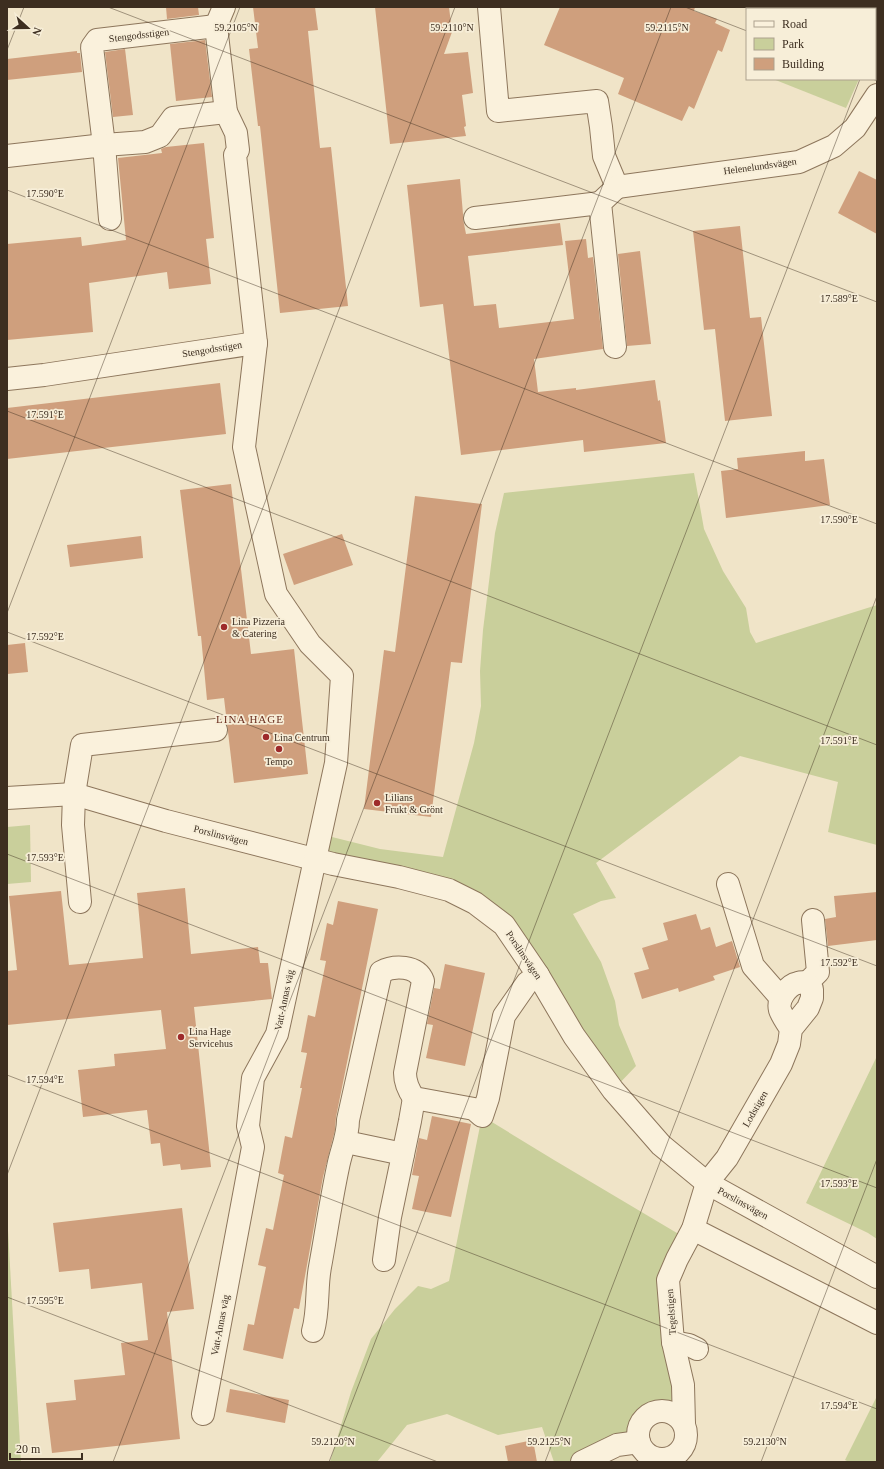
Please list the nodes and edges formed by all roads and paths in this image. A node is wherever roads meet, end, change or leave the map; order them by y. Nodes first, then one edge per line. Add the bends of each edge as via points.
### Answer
1 (489, 7) edge
2 (220, 16) edge
3 (877, 94) edge
4 (226, 112) junction
5 (104, 145) junction
6 (7, 156) edge
7 (617, 187) junction
8 (600, 202) junction
9 (475, 218) dead end
10 (110, 219) dead end
11 (256, 343) junction
12 (615, 346) dead end
13 (7, 380) edge
14 (216, 730) dead end
15 (74, 794) junction
16 (7, 798) edge
17 (314, 859) junction
18 (728, 884) dead end
19 (80, 902) dead end
20 (813, 920) dead end
21 (538, 975) junction
22 (807, 983) junction
23 (781, 998) junction
24 (791, 1029) junction
25 (414, 1098) junction
26 (346, 1142) junction
27 (403, 1154) junction
28 (707, 1183) junction
29 (693, 1230) junction
30 (384, 1260) dead end
31 (877, 1277) edge
32 (877, 1323) edge
33 (313, 1331) dead end
34 (673, 1342) junction
35 (697, 1349) dead end
36 (203, 1414) dead end
37 (684, 1424) junction
38 (639, 1442) junction
39 (582, 1462) edge

1 - 7 street via 498,111 597,101 604,156
2 - 4 street, Stengodsstigen
2 - 5 street, Stengodsstigen via 97,40 92,47
3 - 7 street, Helenelundsvägen via 855,128 834,146 799,162
4 - 5 street via 173,118 160,136 145,142
4 - 11 street, Stengodsstigen via 236,134 238,150 235,155
5 - 6 street
5 - 10 street, Stengodsstigen
7 - 8 street
8 - 9 street
8 - 12 street
11 - 13 street, Stengodsstigen
11 - 17 street, Vatt-Annas väg via 244,446 276,594 310,644 342,676 336,763
14 - 15 street via 82,745
15 - 16 street, Porslinsvägen
15 - 17 street, Porslinsvägen via 166,821
15 - 19 street via 73,825
17 - 21 street, Porslinsvägen via 449,890 475,903 504,925
17 - 36 street, Vatt-Annas väg via 277,1034 253,1078 248,1126 253,1147
18 - 23 street via 753,966
20 - 22 street via 818,972
21 - 25 street via 527,983 504,1016 482,1116 474,1109
21 - 28 street, Porslinsvägen via 574,1036 613,1090 660,1145
22 - 23 street via 799,982 792,985
22 - 24 street, Lodstigen via 812,989 812,998 808,1008
23 - 24 street via 780,1009
24 - 28 street, Lodstigen via 789,1044 781,1064 727,1158
25 - 26 street via 406,1081 406,1073 423,981 415,971 400,967 388,968 381,972 348,1120
25 - 27 street
26 - 27 street
26 - 33 street via 338,1166 318,1277
27 - 30 street
28 - 29 street, Tegelstigen
28 - 31 street, Porslinsvägen
29 - 32 street
29 - 34 street, Tegelstigen via 668,1280
34 - 35 street
34 - 37 street, Tegelstigen via 683,1385
37 - 38 street via 672,1413 664,1411 652,1414 640,1427
37 - 38 street, Tegelstigen via 686,1440 683,1448 673,1457 652,1457 644,1451
38 - 39 street via 617,1445

